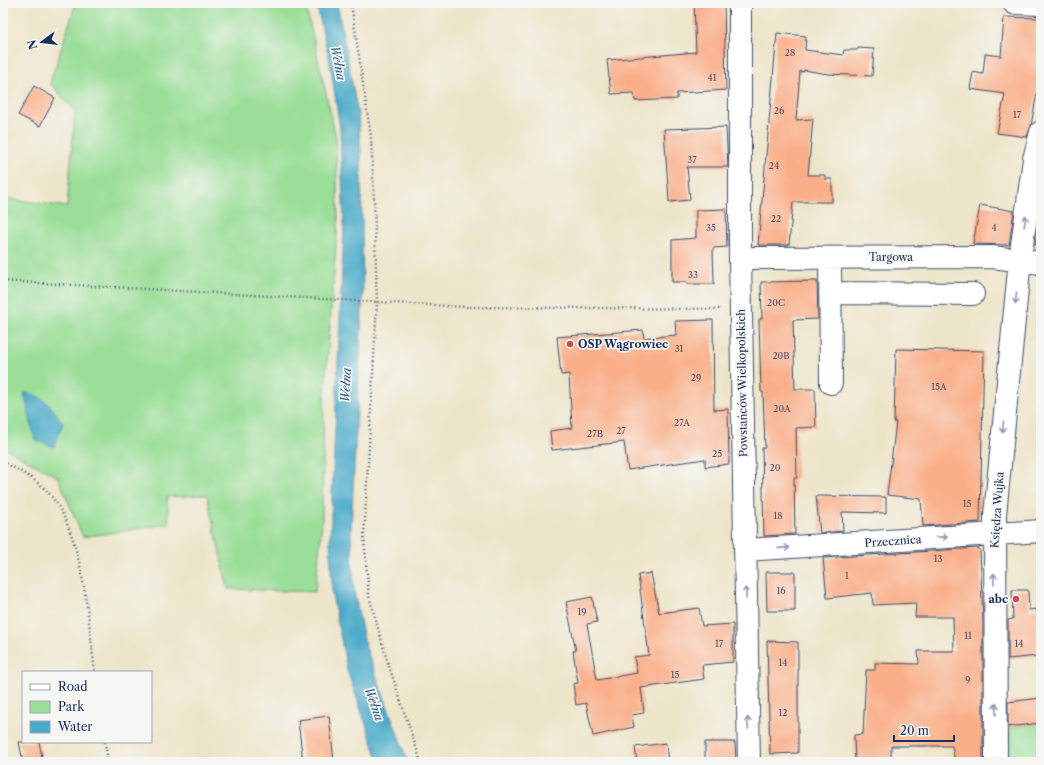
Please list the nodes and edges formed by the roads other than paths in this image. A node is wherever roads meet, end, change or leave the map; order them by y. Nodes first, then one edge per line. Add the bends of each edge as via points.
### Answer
1 (740, 3) edge
2 (1014, 3) edge
3 (1041, 4) edge
4 (1041, 132) edge
5 (740, 258) junction
6 (830, 258) junction
7 (1020, 259) junction
8 (1041, 263) edge
9 (830, 293) junction
10 (973, 294) dead end
11 (831, 383) dead end
12 (1041, 531) edge
13 (994, 534) junction
14 (745, 550) junction
15 (750, 762) edge
16 (996, 762) edge

1 - 5 street, Powstańców Wielkopolskich
2 - 3 street
7 -> 4 street, Księdza Wujka via 1032,173
5 - 6 street, Targowa
5 - 14 street, Powstańców Wielkopolskich
6 - 7 street, Targowa
6 - 9 street
7 - 8 street, Targowa
7 -> 13 street, Księdza Wujka
9 - 10 street
9 - 11 street
12 - 13 street, Przecznica
14 -> 13 street, Przecznica
16 -> 13 street, Księdza Wujka
15 -> 14 street, Powstańców Wielkopolskich

